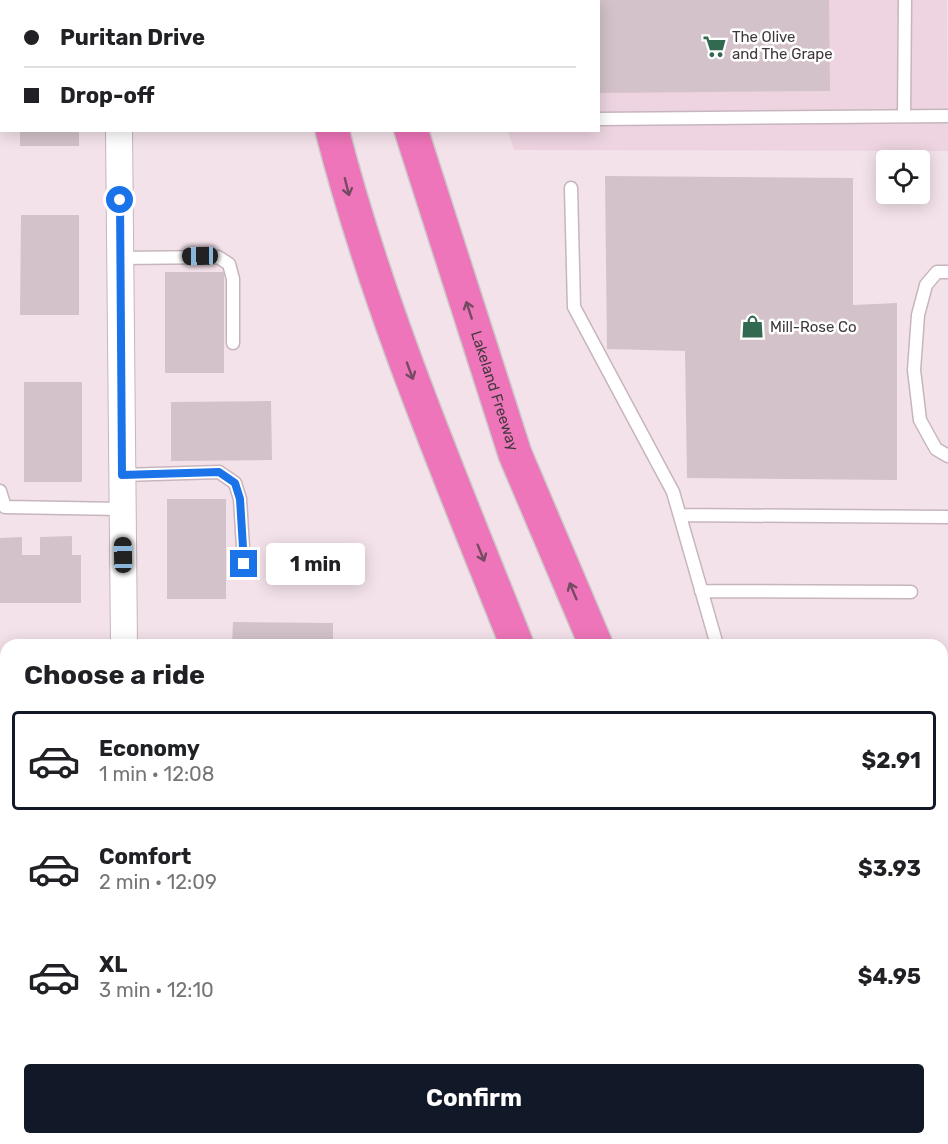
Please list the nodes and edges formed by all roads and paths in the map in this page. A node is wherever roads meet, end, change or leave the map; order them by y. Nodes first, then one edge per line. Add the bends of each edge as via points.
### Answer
1 (905, 0) edge
2 (904, 116) junction
3 (948, 116) edge
4 (600, 119) edge
5 (119, 132) edge
6 (333, 132) edge
7 (412, 132) edge
8 (571, 188) dead end
9 (120, 258) junction
10 (948, 272) edge
11 (233, 343) dead end
12 (948, 456) edge
13 (122, 475) junction
14 (0, 491) edge
15 (122, 509) junction
16 (680, 515) junction
17 (948, 517) edge
18 (244, 564) dead end
19 (701, 591) junction
20 (911, 592) dead end
21 (124, 639) edge
22 (515, 639) edge
23 (593, 639) edge
24 (715, 639) edge

1 - 2 lane
2 - 3 lane
2 - 4 lane
5 - 9 street
6 -> 22 highway via 351,203 428,422
23 -> 7 highway, Lakeland Freeway via 515,454
8 - 16 lane via 574,307 673,492
9 - 11 lane via 218,257 229,264 233,279
9 - 13 street
10 - 12 lane via 937,272 926,285 918,315 914,370 921,420 936,449
13 - 15 street
13 - 18 lane via 219,472 235,483 240,499
14 - 15 lane via 5,507
15 - 21 street
16 - 17 lane
16 - 19 lane
19 - 20 lane
19 - 24 lane

